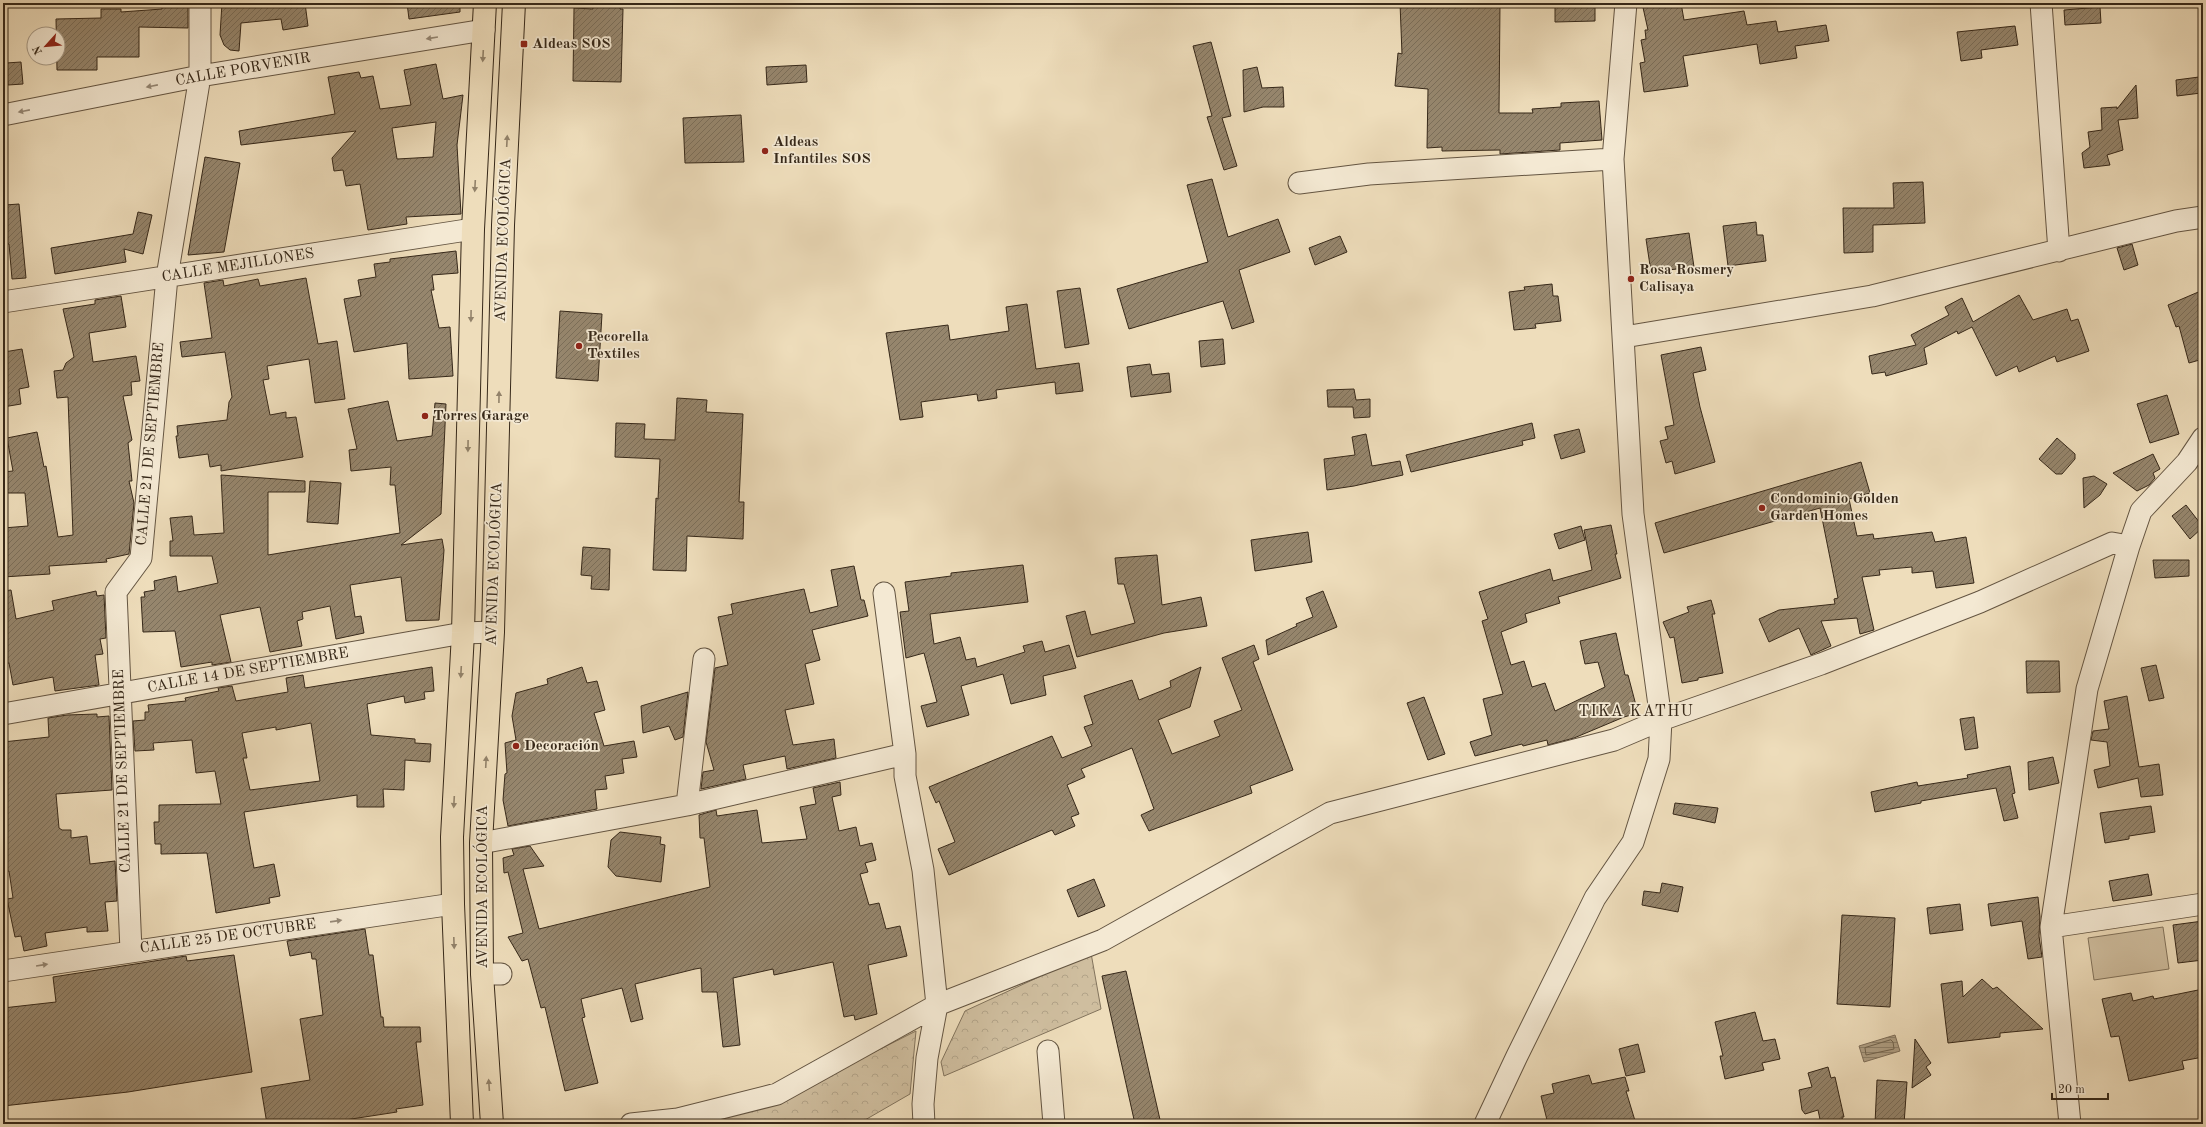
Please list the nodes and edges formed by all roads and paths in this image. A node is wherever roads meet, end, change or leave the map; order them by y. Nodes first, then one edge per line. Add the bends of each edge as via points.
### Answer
1 (200, 3) edge
2 (485, 3) edge
3 (514, 3) edge
4 (1626, 3) edge
5 (2041, 3) edge
6 (484, 30) junction
7 (200, 76) junction
8 (3, 115) edge
9 (1613, 159) junction
10 (1299, 183) dead end
11 (2203, 216) edge
12 (473, 229) junction
13 (2058, 251) junction
14 (167, 277) junction
15 (3, 302) edge
16 (1624, 337) junction
17 (2203, 438) edge
18 (2195, 463) edge
19 (2129, 546) junction
20 (884, 593) dead end
21 (493, 632) junction
22 (463, 634) junction
23 (704, 660) dead end
24 (119, 693) junction
25 (3, 714) edge
26 (1661, 720) junction
27 (905, 754) junction
28 (687, 805) junction
29 (481, 843) junction
30 (453, 904) junction
31 (2203, 904) edge
32 (2051, 927) junction
33 (131, 951) junction
34 (3, 972) edge
35 (937, 1005) junction
36 (1048, 1051) dead end
37 (678, 1121) edge
38 (462, 1124) edge
39 (492, 1124) edge
40 (631, 1124) edge
41 (924, 1124) edge
42 (1054, 1124) edge
43 (1485, 1124) edge
44 (2070, 1124) edge

1 - 7 street, CALLE 21 DE SEPTIEMBRE
2 - 6 main road, AVENIDA ECOLÓGICA
21 -> 3 main road, AVENIDA ECOLÓGICA via 503,224
4 - 9 street
5 - 13 street
6 -> 7 street, CALLE PORVENIR
6 -> 12 main road, AVENIDA ECOLÓGICA
7 -> 8 street, CALLE PORVENIR
7 - 14 street, CALLE 21 DE SEPTIEMBRE
9 - 10 street via 1368,174
9 - 16 street
11 - 13 street
12 - 14 street, CALLE MEJILLONES
12 -> 22 main road, AVENIDA ECOLÓGICA
13 - 16 street via 1872,296
14 - 15 street, CALLE MEJILLONES
14 - 24 street, CALLE 21 DE SEPTIEMBRE via 141,558 116,592
16 - 26 street via 1633,514
17 - 18 street
18 - 19 street via 2142,511
19 - 26 street via 2112,542 1980,602 1879,642
19 - 32 street via 2087,689
20 - 27 street
21 - 22 street, CALLE 14 DE SEPTIEMBRE
29 -> 21 main road, AVENIDA ECOLÓGICA
22 - 24 street, CALLE 14 DE SEPTIEMBRE
22 -> 30 main road, AVENIDA ECOLÓGICA via 452,837
23 - 28 street
24 - 25 street, CALLE 14 DE SEPTIEMBRE
24 - 33 street, CALLE 21 DE SEPTIEMBRE
26 - 35 street via 1614,740 1330,813 1103,940
26 - 43 street via 1659,759 1633,842 1595,898
27 - 28 street
27 - 35 street via 905,776 923,870
28 - 29 street
39 -> 29 main road, AVENIDA ECOLÓGICA via 492,974
33 -> 30 street, CALLE 25 DE OCTUBRE
30 -> 38 main road, AVENIDA ECOLÓGICA
31 - 32 street
32 - 44 street
34 -> 33 street, CALLE 25 DE OCTUBRE
35 - 37 street via 777,1094
35 - 41 street via 926,1058
36 - 42 street
37 - 40 street

